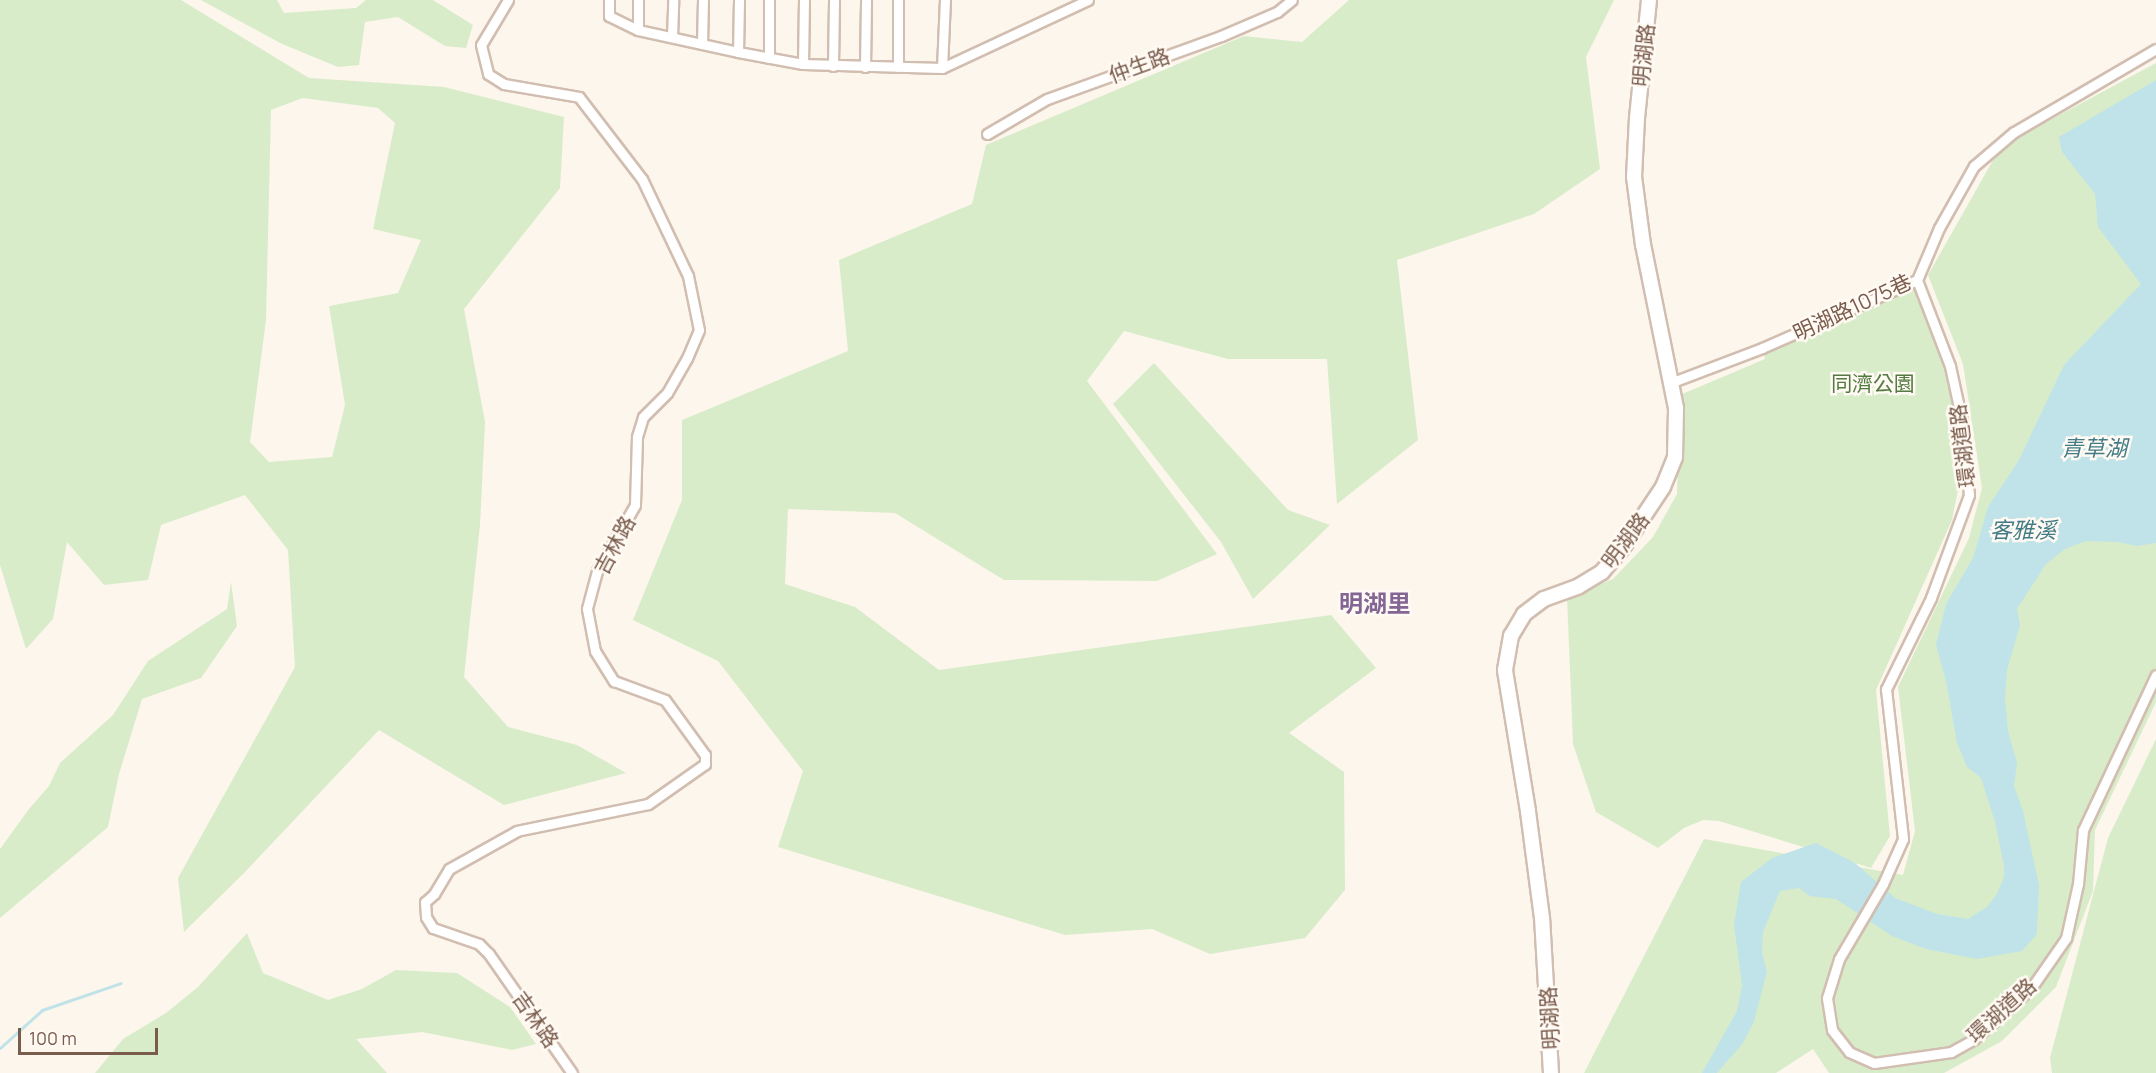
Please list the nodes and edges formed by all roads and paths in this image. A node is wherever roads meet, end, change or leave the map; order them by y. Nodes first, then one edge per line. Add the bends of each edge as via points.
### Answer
1 (508, 0) edge
2 (609, 0) edge
3 (638, 0) edge
4 (673, 0) edge
5 (703, 0) edge
6 (739, 0) edge
7 (769, 0) edge
8 (804, 0) edge
9 (834, 0) edge
10 (866, 0) edge
11 (898, 0) edge
12 (945, 0) edge
13 (1088, 0) edge
14 (1292, 0) edge
15 (1649, 0) edge
16 (638, 30) junction
17 (672, 38) junction
18 (702, 44) junction
19 (2156, 49) edge
20 (738, 52) junction
21 (769, 58) junction
22 (803, 64) junction
23 (833, 66) junction
24 (866, 67) junction
25 (898, 67) junction
26 (942, 68) junction
27 (987, 134) dead end
28 (1917, 280) junction
29 (1670, 382) junction
30 (2156, 675) edge
31 (572, 1073) edge
32 (1551, 1073) edge

1 - 31 street, 吉林路 via 481,45 488,74 504,84 579,98 642,179 687,276 699,330 667,393 643,417 637,437 635,505 597,571 587,609 595,651 614,681 665,700 705,755 705,764 648,804 517,831 449,869 435,894 425,902 426,917 432,927 479,944 489,954
2 - 16 street via 609,16
3 - 16 street
4 - 17 street
5 - 18 street
6 - 20 street
7 - 21 street
8 - 22 street
9 - 23 street
10 - 24 street
11 - 25 street
12 - 26 street
13 - 26 street
14 - 27 street, 仲生路 via 1277,12 1221,36 1047,99
15 - 29 street, 明湖路 via 1634,177
16 - 17 street
17 - 18 street
18 - 20 street
19 - 28 street, 明湖路1075巷 via 2014,132 1974,166 1939,228
20 - 21 street
21 - 22 street
22 - 23 street
23 - 24 street
24 - 25 street
25 - 26 street
28 - 29 street, 明湖路1075巷 via 1762,348
28 - 30 street, 環湖道路 via 1950,366 1962,421 1970,495 1931,598 1886,689 1903,839 1883,884 1839,959 1827,998 1832,1030 1849,1052 1874,1063 1951,1052 1974,1039 2032,987 2066,938 2078,884 2083,830
29 - 32 street, 明湖路 via 1676,408 1675,457 1663,487 1623,548 1602,572 1544,599 1524,614 1511,636 1505,670 1541,908

